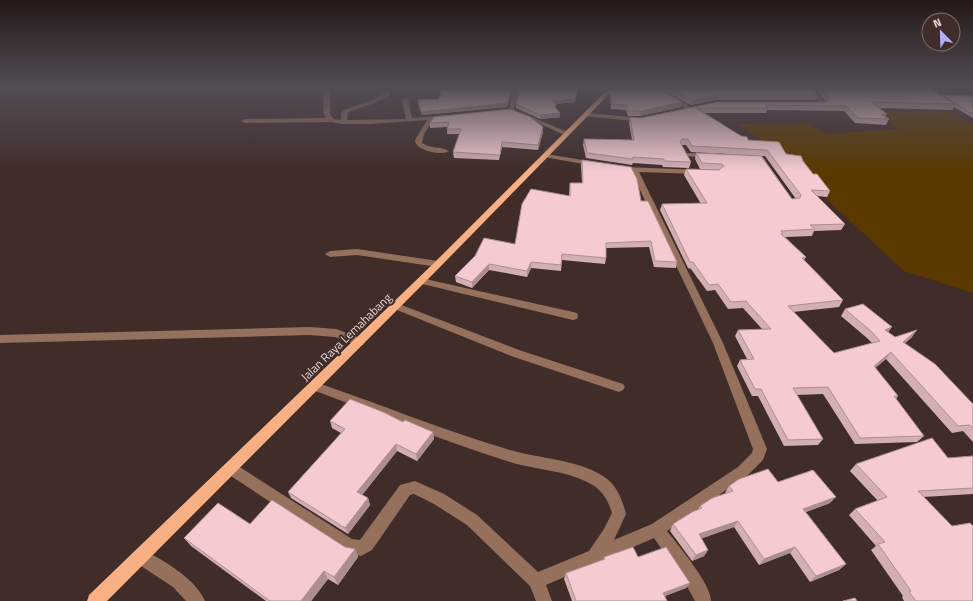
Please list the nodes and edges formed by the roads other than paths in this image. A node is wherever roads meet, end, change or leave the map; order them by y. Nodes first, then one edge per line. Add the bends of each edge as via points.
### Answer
1 (327, 116) edge
2 (344, 116) edge
3 (408, 116) edge
4 (452, 116) edge
5 (525, 116) edge
6 (585, 116) edge
7 (595, 116) edge
8 (432, 118) junction
9 (650, 119) edge
10 (332, 120) junction
11 (409, 120) junction
12 (244, 121) dead end
13 (344, 122) junction
14 (567, 134) junction
15 (683, 147) edge
16 (446, 151) dead end
17 (546, 156) junction
18 (717, 156) edge
19 (692, 164) junction
20 (604, 165) edge
21 (619, 167) edge
22 (634, 170) junction
23 (710, 172) edge
24 (330, 254) dead end
25 (438, 264) junction
26 (421, 281) junction
27 (396, 306) junction
28 (574, 316) dead end
29 (0, 339) edge
30 (360, 342) junction
31 (314, 386) junction
32 (619, 387) dead end
33 (230, 468) junction
34 (657, 529) junction
35 (594, 556) junction
36 (140, 557) junction
37 (536, 581) junction
38 (95, 601) edge
39 (197, 601) edge
40 (544, 601) edge
41 (703, 601) edge

1 - 10 street
2 - 13 street
3 - 11 street
4 - 8 street
5 - 14 street
6 - 14 main road, Jalan Raya Lemahabang
7 - 9 street
8 - 11 street
8 - 16 street via 420,135 419,144 424,148
10 - 12 street
10 - 13 street
11 - 13 street
14 - 17 main road, Jalan Raya Lemahabang
15 - 19 street
17 - 20 street
17 - 25 main road, Jalan Raya Lemahabang
18 - 19 street
19 - 22 street
19 - 23 street
21 - 22 street
22 - 34 street via 718,343 760,449 758,456 743,470
24 - 25 street via 358,252
25 - 26 main road, Jalan Raya Lemahabang
26 - 27 main road, Jalan Raya Lemahabang
26 - 28 street
27 - 30 main road, Jalan Raya Lemahabang
27 - 32 street via 515,353
29 - 30 street via 310,332 336,334
30 - 31 main road, Jalan Raya Lemahabang
31 - 33 main road, Jalan Raya Lemahabang
31 - 35 street via 511,457 594,478 607,487 616,499 619,514
33 - 36 main road, Jalan Raya Lemahabang
33 - 37 street via 349,546 361,548 376,535 405,490 415,487 472,520
34 - 35 street
34 - 41 street via 690,575
35 - 37 street
36 - 38 main road, Jalan Raya Lemahabang
36 - 39 street via 179,581
37 - 40 street

